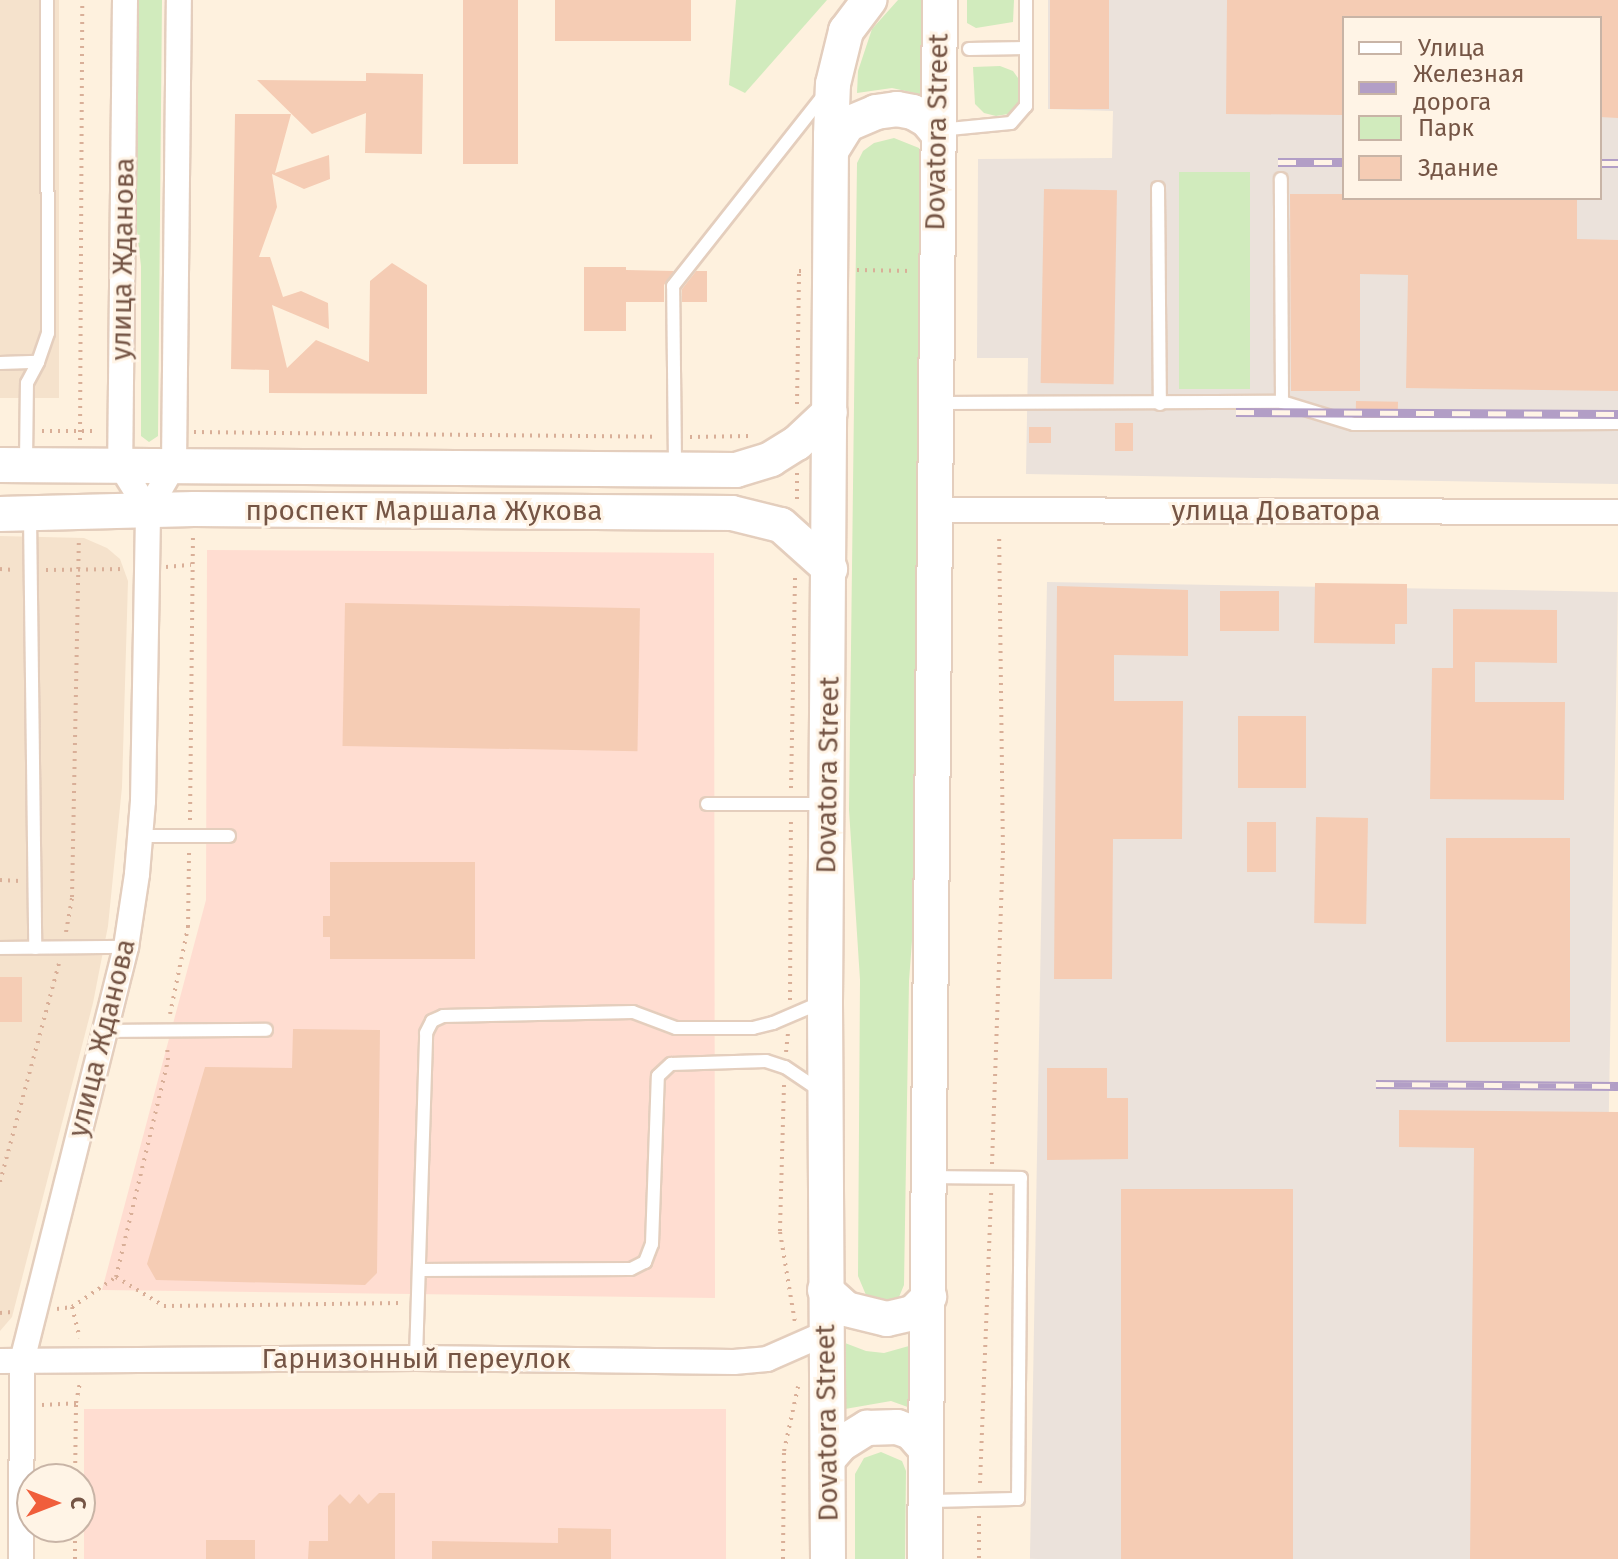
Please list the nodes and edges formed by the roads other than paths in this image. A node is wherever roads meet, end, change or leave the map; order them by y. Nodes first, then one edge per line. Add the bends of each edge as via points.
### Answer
1 (47, 0) edge
2 (125, 0) edge
3 (179, 0) edge
4 (869, 0) edge
5 (940, 0) edge
6 (1026, 0) edge
7 (1026, 48) junction
8 (969, 49) dead end
9 (833, 84) junction
10 (936, 131) junction
11 (831, 151) junction
12 (1281, 179) dead end
13 (1158, 188) dead end
14 (38, 362) junction
15 (0, 363) edge
16 (1282, 402) junction
17 (935, 403) junction
18 (1160, 404) junction
19 (830, 412) junction
20 (1618, 423) edge
21 (174, 448) junction
22 (13, 465) edge
23 (120, 465) junction
24 (675, 471) junction
25 (148, 510) junction
26 (933, 510) junction
27 (1618, 512) edge
28 (15, 513) edge
29 (830, 569) junction
30 (707, 804) dead end
31 (827, 804) junction
32 (141, 836) junction
33 (229, 836) dead end
34 (126, 947) junction
35 (0, 948) edge
36 (35, 948) junction
37 (825, 1001) junction
38 (266, 1030) dead end
39 (105, 1031) junction
40 (825, 1094) junction
41 (929, 1177) junction
42 (419, 1270) junction
43 (825, 1290) junction
44 (929, 1297) junction
45 (812, 1340) junction
46 (416, 1358) junction
47 (11, 1361) edge
48 (926, 1449) junction
49 (828, 1459) junction
50 (926, 1500) junction
51 (21, 1559) edge
52 (828, 1559) edge
53 (925, 1559) edge

1 - 14 lane via 48,333
2 - 23 street, улица Жданова
3 - 21 street, улица Жданова
4 - 9 street, Dovatora Street via 846,31
5 - 10 street, Dovatora Street
6 - 7 lane
7 - 8 lane
7 - 10 lane via 1026,106 1011,123
9 - 11 street, Dovatora Street
9 - 24 lane via 673,286
10 - 11 street via 913,112 876,112 848,124
10 - 17 street, Dovatora Street
11 - 19 street, Dovatora Street
12 - 16 lane
13 - 18 lane
14 - 15 lane
14 - 22 lane via 27,383 26,430
16 - 18 lane
16 - 20 lane via 1354,424
17 - 18 lane
17 - 26 street, Dovatora Street
19 - 24 street, проспект Маршала Жукова via 771,459 736,470
19 - 29 street, Dovatora Street
21 - 23 street, проспект Маршала Жукова
21 - 24 street, проспект Маршала Жукова
21 - 25 street, улица Жданова
22 - 23 street, проспект Маршала Жукова
23 - 25 street
25 - 28 street, проспект Маршала Жукова
25 - 29 street, проспект Маршала Жукова via 732,513 781,525
25 - 32 street, улица Жданова
26 - 27 street, улица Доватора
26 - 41 street, Dovatora Street
28 - 36 lane via 30,570
29 - 31 street, Dovatora Street
30 - 31 lane
31 - 37 street, Dovatora Street
32 - 33 lane
32 - 34 street, улица Жданова
34 - 36 lane
34 - 39 street, улица Жданова
35 - 36 lane
37 - 40 street, Dovatora Street
37 - 42 lane via 753,1028 676,1028 633,1012 443,1016 432,1021 426,1033
38 - 39 lane
39 - 47 street, улица Жданова
40 - 42 lane via 785,1067 766,1061 671,1064 658,1076 652,1244 645,1262 631,1269
40 - 43 street, Dovatora Street
41 - 44 street, Dovatora Street
41 - 50 lane via 1021,1178 1018,1499
42 - 46 lane
43 - 44 street via 846,1309 887,1319 913,1313
43 - 45 street, Dovatora Street
44 - 48 street, Dovatora Street
45 - 46 street, Гарнизонный переулок via 767,1359 734,1362
45 - 49 street, Dovatora Street
46 - 47 street, Гарнизонный переулок
47 - 51 street, улица Жданова
48 - 49 street via 911,1432 897,1427 867,1428
48 - 50 street, Dovatora Street
49 - 52 street, Dovatora Street
50 - 53 street, Dovatora Street

